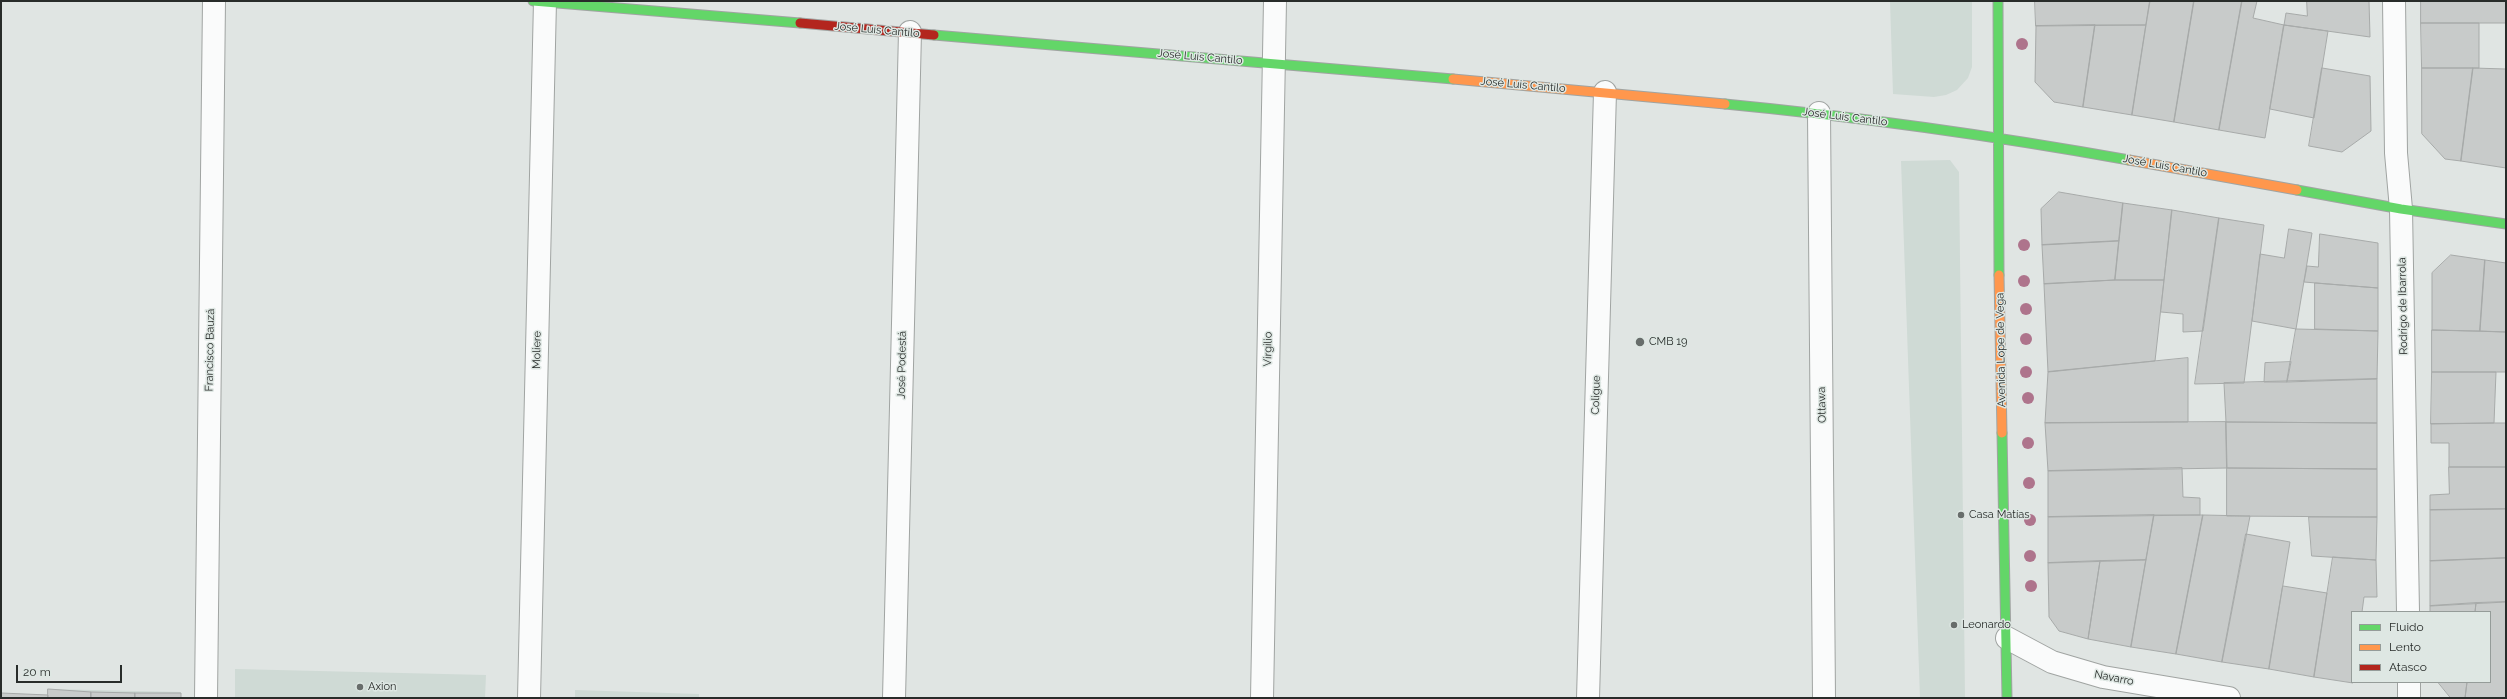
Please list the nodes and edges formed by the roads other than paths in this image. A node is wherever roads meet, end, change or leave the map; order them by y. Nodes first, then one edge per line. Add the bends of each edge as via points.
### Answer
1 (214, 1) edge
2 (541, 1) edge
3 (1275, 1) edge
4 (1998, 1) edge
5 (2394, 1) edge
6 (910, 32) junction
7 (1273, 63) junction
8 (1605, 92) junction
9 (1818, 113) junction
10 (1996, 136) junction
11 (2401, 208) junction
12 (2506, 224) edge
13 (2408, 611) edge
14 (2006, 638) junction
15 (2409, 683) edge
16 (206, 698) edge
17 (529, 698) edge
18 (894, 698) edge
19 (1262, 698) edge
20 (1588, 698) edge
21 (1824, 698) edge
22 (2007, 698) edge
23 (2228, 698) edge
24 (2409, 698) edge

1 - 16 street, Francisco Bauzá
2 - 6 street, José Luis Cantilo
2 - 17 street, Moliere
3 - 7 street, Virgilio
4 - 10 street, Avenida Lope de Vega
5 - 11 street, Rodrigo de Ibarrola via 2396,153
6 - 7 street, José Luis Cantilo
6 - 18 street, José Podestá
7 - 8 street, José Luis Cantilo
7 - 19 street, Virgilio
8 - 9 street, José Luis Cantilo
8 - 20 street, Coligue
9 - 10 street, José Luis Cantilo
9 - 21 street, Ottawa
10 - 11 street, José Luis Cantilo
10 - 14 street, Avenida Lope de Vega
11 - 12 street, José Luis Cantilo
11 - 13 street, Rodrigo de Ibarrola
14 - 22 street, Avenida Lope de Vega
14 - 23 street, Navarro via 2052,662 2103,677
15 - 24 street

